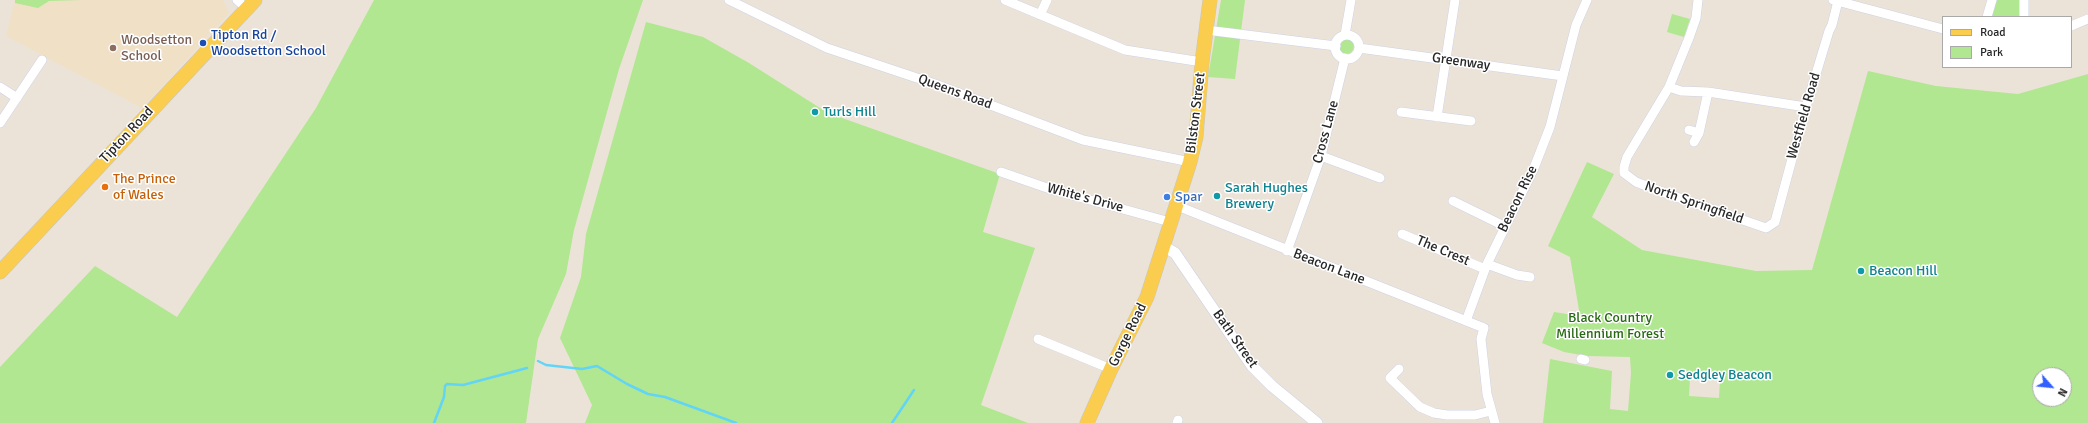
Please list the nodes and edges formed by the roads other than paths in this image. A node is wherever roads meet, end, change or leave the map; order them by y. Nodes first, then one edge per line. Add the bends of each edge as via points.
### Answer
1 (729, 0) edge
2 (1005, 0) edge
3 (1047, 0) edge
4 (1210, 0) edge
5 (1351, 0) edge
6 (1455, 0) edge
7 (1587, 0) edge
8 (1698, 0) edge
9 (1992, 0) edge
10 (2024, 0) edge
11 (1835, 1) edge
12 (246, 3) edge
13 (1040, 15) junction
14 (1987, 16) edge
15 (2024, 16) edge
16 (2088, 19) edge
17 (2072, 26) edge
18 (1942, 29) edge
19 (1206, 30) junction
20 (1345, 35) junction
21 (1336, 46) junction
22 (1359, 48) junction
23 (1345, 58) junction
24 (1446, 59) junction
25 (42, 60) dead end
26 (1202, 62) junction
27 (1563, 76) junction
28 (0, 87) edge
29 (1669, 87) junction
30 (1708, 92) junction
31 (17, 98) junction
32 (1806, 107) junction
33 (1401, 112) dead end
34 (1437, 117) junction
35 (1471, 121) dead end
36 (0, 123) edge
37 (1689, 130) dead end
38 (1699, 133) junction
39 (1694, 142) dead end
40 (1321, 156) junction
41 (1190, 162) junction
42 (1001, 172) dead end
43 (1380, 178) dead end
44 (1453, 200) dead end
45 (1175, 205) junction
46 (1170, 222) junction
47 (1504, 226) junction
48 (1766, 228) joint
49 (1402, 234) dead end
50 (1163, 246) junction
51 (1287, 251) junction
52 (1486, 266) junction
53 (0, 272) edge
54 (1530, 277) dead end
55 (1466, 321) junction
56 (1038, 339) dead end
57 (1111, 368) junction
58 (1399, 369) dead end
59 (1491, 411) junction
60 (1087, 423) edge
61 (1317, 423) edge
62 (1495, 423) edge

1 - 41 street, Queens Road via 827,48 935,84 1083,140
2 - 13 street
3 - 13 street
4 - 19 main road, Bilston Street
5 - 20 street
6 - 24 street
7 - 27 street, Beacon Rise via 1576,25
8 - 29 street via 1690,38
9 - 14 street
10 - 15 street
11 - 18 street
11 - 32 street, Westfield Road via 1832,25
12 - 53 main road, Tipton Road
13 - 26 street via 1125,50
16 - 17 street
19 - 21 street
19 - 26 main road, Bilston Street
20 - 21 street via 1338,39
20 - 22 street via 1354,37
21 - 23 street via 1338,54
22 - 23 street via 1354,56
22 - 24 street, Greenway
23 - 40 street, Cross Lane
24 - 27 street, Greenway
24 - 34 street
25 - 31 street
26 - 41 main road, Bilston Street via 1196,137
27 - 47 street, Beacon Rise via 1550,127 1534,168
28 - 31 street
29 - 30 street via 1681,91
29 - 48 street, North Springfield via 1627,158 1624,172 1636,182
30 - 32 street
30 - 38 street
31 - 36 street
32 - 48 street, Westfield Road via 1775,222
33 - 34 street
34 - 35 street
37 - 38 street
38 - 39 street
40 - 43 street
40 - 51 street, Cross Lane
41 - 45 main road, Bilston Street
42 - 46 street, White's Drive via 1050,189
44 - 47 street
45 - 46 main road, Bilston Street
45 - 51 street, Beacon Lane
46 - 50 main road, Bilston Street
47 - 52 street, Beacon Rise
49 - 52 street, The Crest
50 - 57 main road, Gorge Road via 1147,297
50 - 61 street, Bath Street via 1175,253 1257,372
51 - 55 street, Beacon Lane
52 - 54 street, The Crest
52 - 55 street, Beacon Rise
55 - 59 street, Beacon Lane via 1484,328 1481,338
56 - 57 street
57 - 60 main road, Gorge Road
58 - 59 street via 1390,378 1420,407 1447,415 1475,415
59 - 62 street

